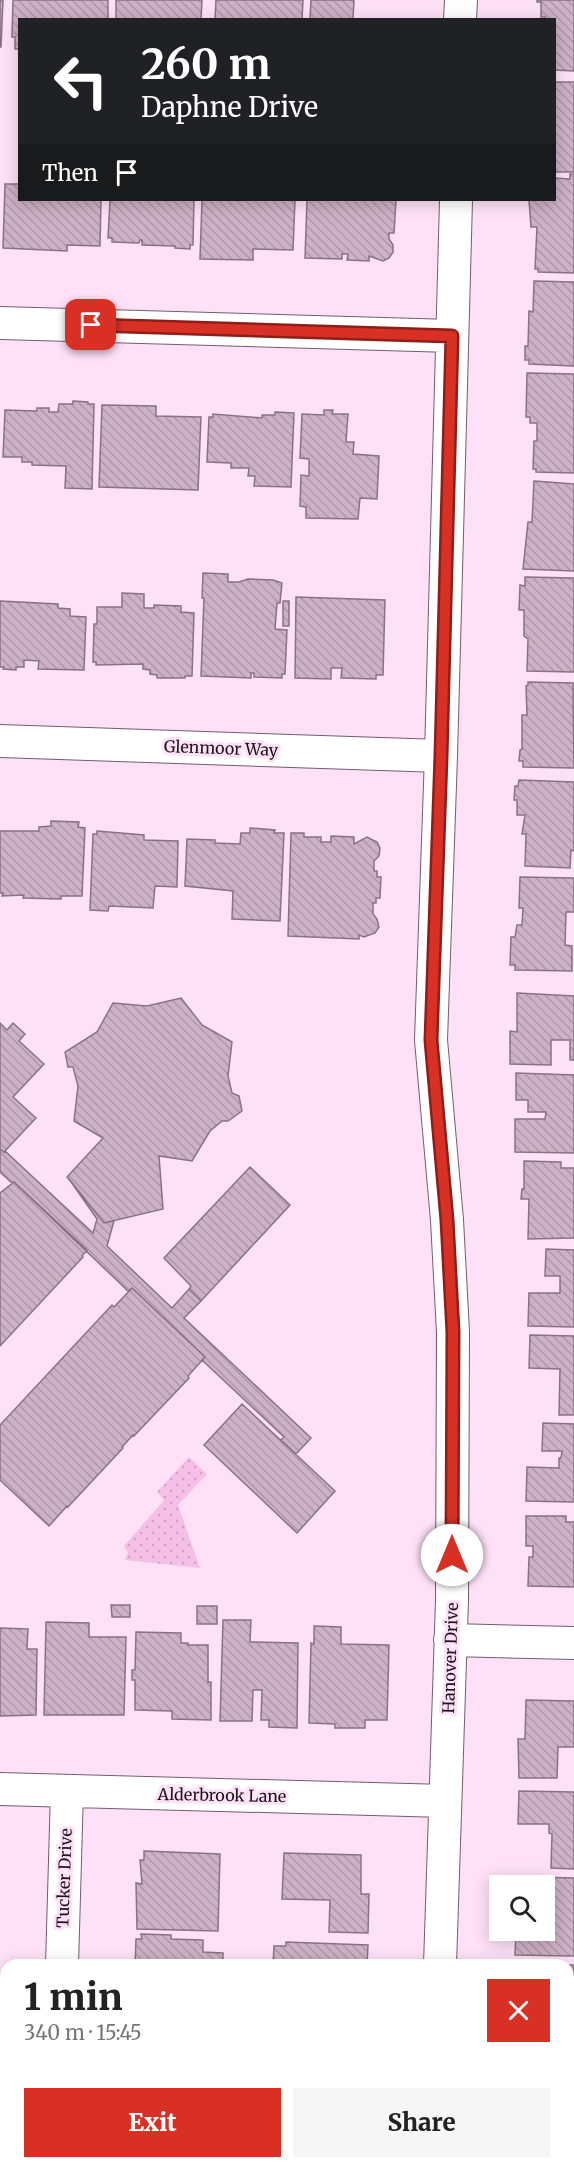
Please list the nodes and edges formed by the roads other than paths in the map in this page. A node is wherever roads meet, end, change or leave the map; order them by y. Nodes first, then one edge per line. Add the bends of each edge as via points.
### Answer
1 (461, 0) edge
2 (460, 18) edge
3 (456, 201) edge
4 (0, 322) edge
5 (452, 336) junction
6 (0, 741) edge
7 (441, 756) junction
8 (450, 1640) junction
9 (574, 1643) edge
10 (0, 1790) edge
11 (67, 1791) junction
12 (445, 1801) junction
13 (62, 1959) edge
14 (440, 1959) edge

1 - 2 street
3 - 5 street, Hanover Drive
4 - 5 street
5 - 7 street, Hanover Drive
6 - 7 street, Glenmoor Way
7 - 8 street, Hanover Drive via 431,1040 453,1332
8 - 9 street
8 - 12 street, Hanover Drive
10 - 11 street, Alderbrook Lane
11 - 12 street, Alderbrook Lane
11 - 13 street, Tucker Drive
12 - 14 street, Hanover Drive

